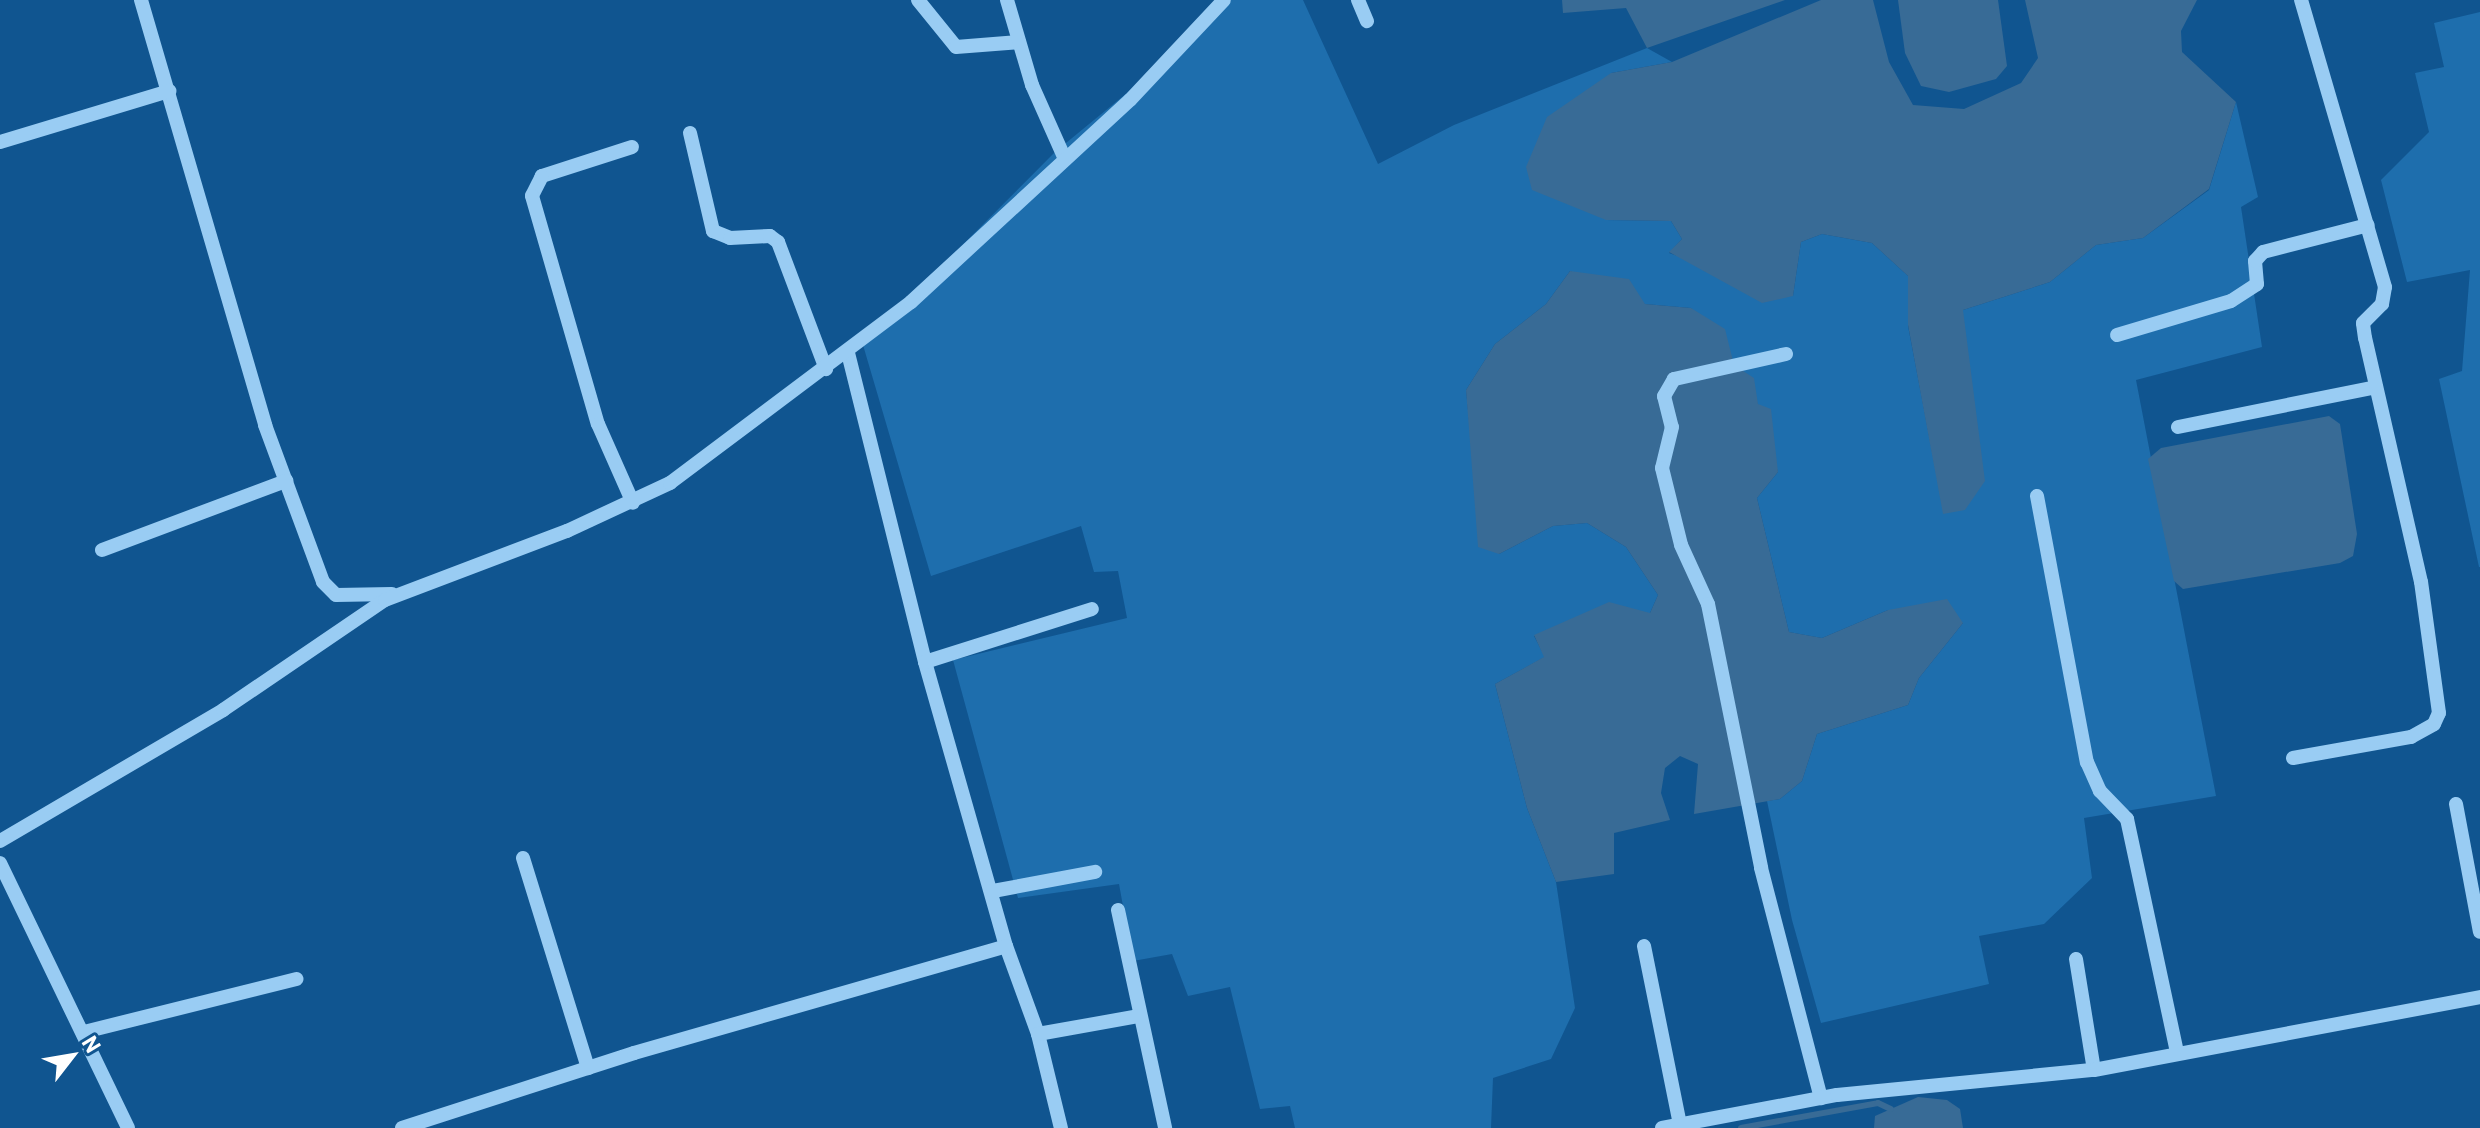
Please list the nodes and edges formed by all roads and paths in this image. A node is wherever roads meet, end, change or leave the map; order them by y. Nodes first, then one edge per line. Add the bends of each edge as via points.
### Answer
1 (141, 0) edge
2 (918, 0) edge
3 (1007, 0) edge
4 (1224, 0) edge
5 (1358, 0) edge
6 (2301, 0) edge
7 (1367, 21) dead end
8 (1019, 42) junction
9 (169, 91) junction
10 (690, 133) dead end
11 (0, 142) edge
12 (632, 147) dead end
13 (1064, 157) junction
14 (2368, 225) junction
15 (2117, 335) dead end
16 (848, 353) junction
17 (1786, 354) dead end
18 (826, 369) junction
19 (2376, 387) junction
20 (2178, 427) dead end
21 (286, 481) junction
22 (2037, 496) dead end
23 (633, 503) junction
24 (102, 550) dead end
25 (397, 594) junction
26 (1092, 609) dead end
27 (925, 662) junction
28 (2293, 758) dead end
29 (2456, 804) dead end
30 (0, 841) edge
31 (523, 858) dead end
32 (0, 863) edge
33 (1095, 872) dead end
34 (993, 891) junction
35 (1118, 910) dead end
36 (2480, 932) edge
37 (1006, 946) junction
38 (1644, 946) dead end
39 (2076, 959) dead end
40 (296, 979) dead end
41 (2480, 997) edge
42 (1139, 1016) junction
43 (84, 1032) junction
44 (1038, 1034) junction
45 (2177, 1052) junction
46 (588, 1068) junction
47 (2094, 1070) junction
48 (1821, 1098) junction
49 (1680, 1125) junction
50 (128, 1128) edge
51 (402, 1128) edge
52 (1061, 1128) edge
53 (1165, 1128) edge
54 (1662, 1128) edge

1 - 9 street
2 - 8 street via 956,47
3 - 8 street
4 - 13 street via 1130,100
5 - 7 street
6 - 14 street
8 - 13 street
9 - 11 street
9 - 21 street via 265,425
10 - 18 street via 713,231 730,238 770,236 778,242
12 - 23 street via 542,176 532,196 584,380
13 - 16 street via 911,302
14 - 15 street via 2263,252 2255,261 2257,284 2231,301
14 - 19 street via 2386,296 2363,323
16 - 18 street
16 - 27 street
17 - 48 street via 1674,379 1664,396 1672,427 1662,468 1681,545 1708,604 1761,868
18 - 23 street via 670,483
19 - 20 street
19 - 28 street via 2421,582 2439,713 2434,724 2411,737
21 - 24 street
21 - 25 street via 328,591
22 - 45 street via 2087,762 2100,791 2127,819
23 - 25 street
25 - 30 street via 223,710
26 - 27 street
27 - 34 street
29 - 36 street
31 - 46 street
32 - 43 street
33 - 34 street
34 - 37 street
35 - 42 street
37 - 44 street
37 - 46 street
38 - 49 street
39 - 47 street
40 - 43 street
41 - 45 street
42 - 44 street
42 - 53 street
43 - 50 street
44 - 52 street
45 - 47 street
46 - 51 street
47 - 48 street
48 - 49 street
49 - 54 street

